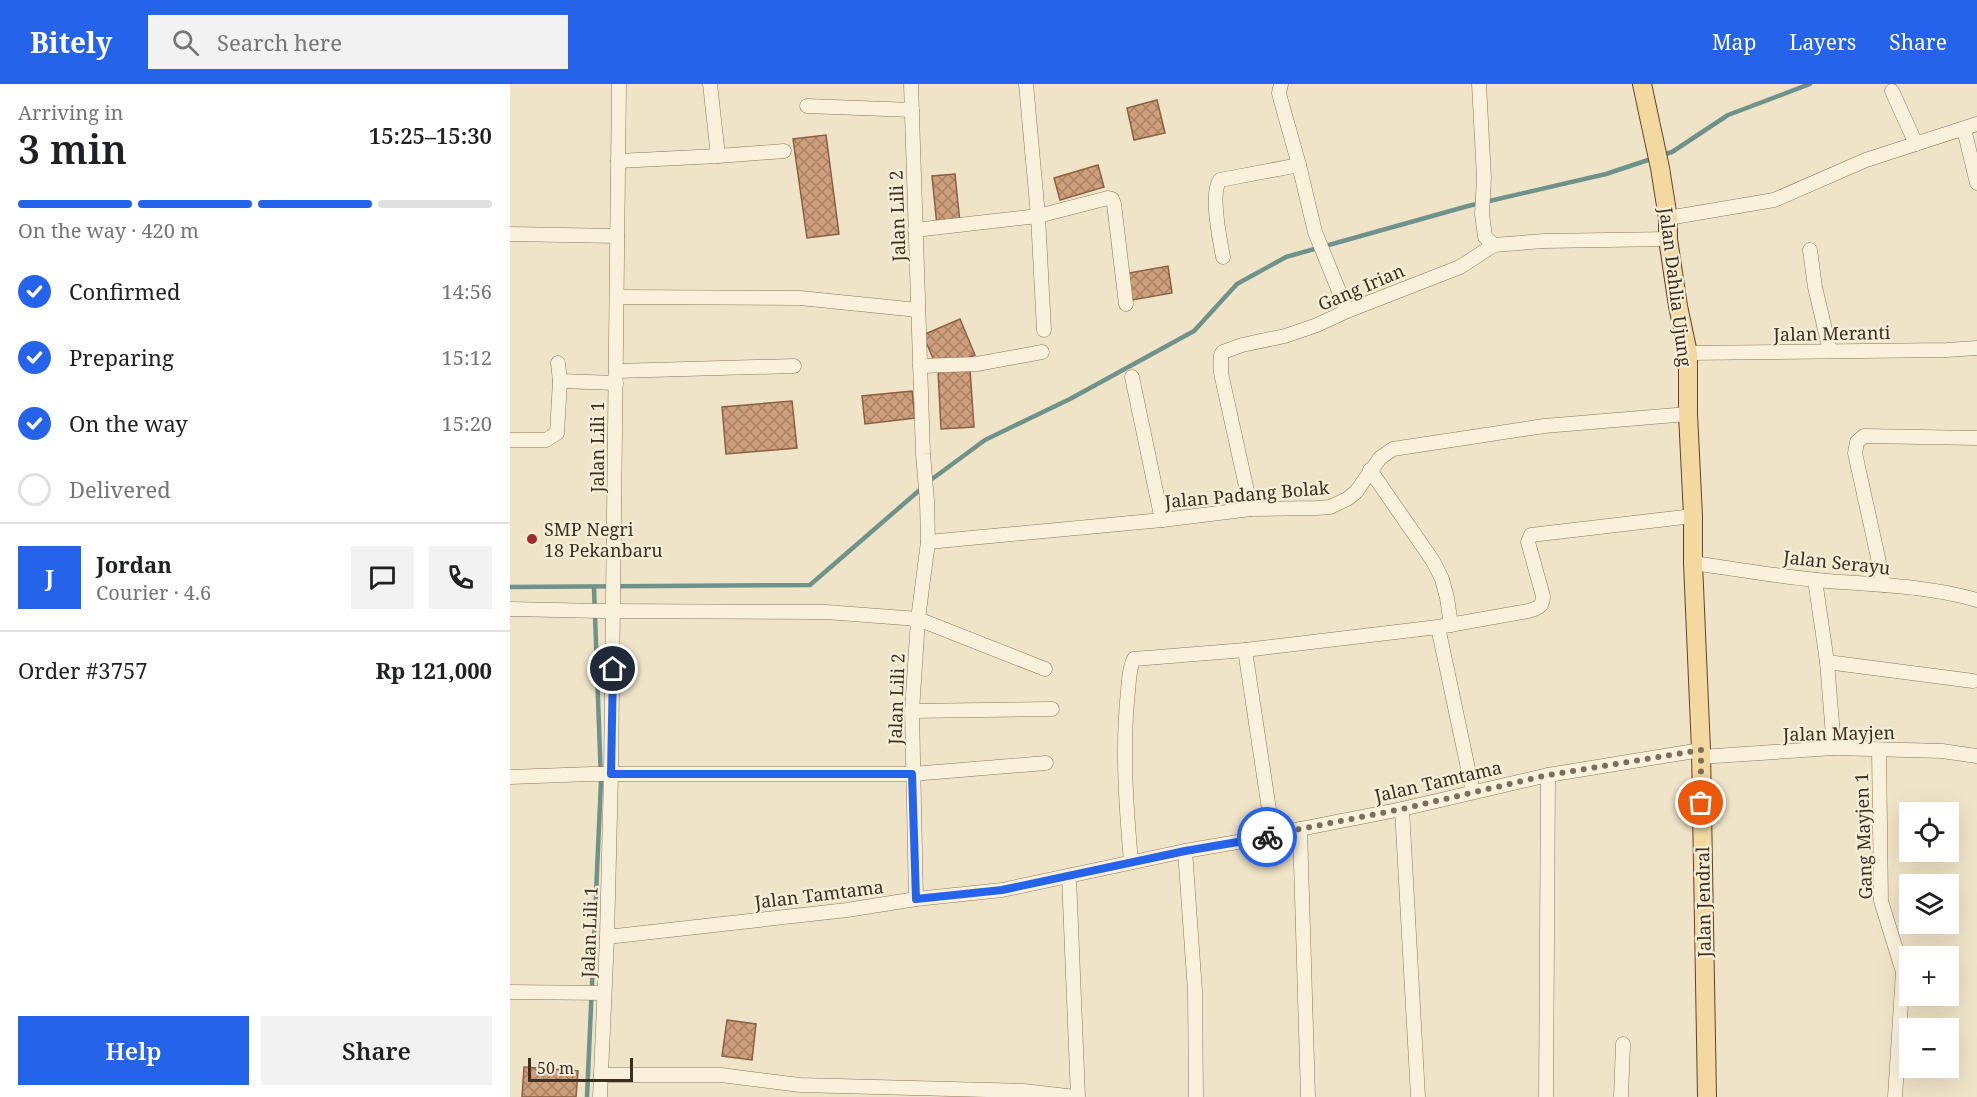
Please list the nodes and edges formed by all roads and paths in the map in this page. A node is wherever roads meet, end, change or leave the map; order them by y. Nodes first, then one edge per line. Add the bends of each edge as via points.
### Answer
1 (619, 84) edge
2 (710, 84) edge
3 (911, 84) edge
4 (1026, 84) edge
5 (1281, 84) edge
6 (1479, 84) edge
7 (1642, 84) edge
8 (1892, 91) dead end
9 (807, 106) dead end
10 (912, 111) junction
11 (1971, 127) edge
12 (1916, 144) junction
13 (784, 151) dead end
14 (718, 156) junction
15 (618, 161) junction
16 (1299, 165) junction
17 (1977, 183) edge
18 (1038, 216) junction
19 (1668, 218) junction
20 (915, 230) junction
21 (510, 234) edge
22 (617, 236) junction
23 (1668, 239) junction
24 (1494, 245) junction
25 (1810, 250) dead end
26 (1223, 257) dead end
27 (617, 297) junction
28 (1126, 304) dead end
29 (918, 310) junction
30 (1347, 311) junction
31 (1044, 330) dead end
32 (1977, 348) edge
33 (1830, 351) junction
34 (1042, 352) dead end
35 (1688, 353) junction
36 (558, 363) dead end
37 (794, 366) dead end
38 (920, 366) junction
39 (616, 377) junction
40 (1132, 377) dead end
41 (560, 381) junction
42 (1688, 414) junction
43 (1977, 438) edge
44 (510, 440) edge
45 (1370, 470) junction
46 (1251, 509) junction
47 (1694, 516) junction
48 (1162, 520) junction
49 (928, 542) junction
50 (1693, 563) junction
51 (1815, 580) junction
52 (1884, 585) junction
53 (1977, 600) edge
54 (510, 609) edge
55 (610, 609) junction
56 (918, 619) junction
57 (1445, 626) junction
58 (1245, 650) junction
59 (1827, 662) junction
60 (1045, 669) dead end
61 (1973, 681) dead end
62 (1052, 709) dead end
63 (912, 711) junction
64 (1834, 748) junction
65 (1879, 750) junction
66 (1701, 753) junction
67 (1977, 756) edge
68 (1046, 763) dead end
69 (611, 774) junction
70 (912, 774) junction
71 (1548, 775) junction
72 (510, 777) edge
73 (1473, 792) junction
74 (1402, 809) junction
75 (1300, 829) junction
76 (1273, 836) junction
77 (1185, 851) junction
78 (1131, 862) junction
79 (1069, 876) junction
80 (916, 899) junction
81 (607, 937) junction
82 (510, 992) edge
83 (604, 993) junction
84 (1623, 1044) dead end
85 (601, 1075) junction
86 (799, 1091) edge
87 (600, 1097) edge
88 (1077, 1097) edge
89 (1196, 1097) edge
90 (1308, 1097) edge
91 (1418, 1097) edge
92 (1546, 1097) edge
93 (1621, 1097) edge
94 (1707, 1097) edge
95 (1895, 1097) edge

1 - 15 street, Jalan Lili 1
2 - 14 street
3 - 10 street, Jalan Lili 2
4 - 18 street
5 - 16 street via 1279,93
6 - 24 street via 1482,214 1485,237
7 - 19 main road, Jalan Dahlia Ujung
8 - 12 street
9 - 10 street
10 - 20 street, Jalan Lili 2
11 - 12 street
11 - 17 street
12 - 19 street via 1866,160 1774,200
13 - 14 street
14 - 15 street
15 - 22 street, Jalan Lili 1
16 - 26 street via 1220,180 1216,191
16 - 30 street via 1315,232
18 - 20 street
18 - 28 street via 1112,199
18 - 31 street
19 - 23 main road, Jalan Dahlia Ujung
20 - 29 street, Jalan Lili 2
21 - 22 street
22 - 27 street, Jalan Lili 1
23 - 24 street, Gang Irian
23 - 35 main road, Jalan Dahlia Ujung
24 - 30 street, Gang Irian via 1460,267
25 - 33 street
27 - 29 street via 800,298
27 - 39 street, Jalan Lili 1
29 - 38 street, Jalan Lili 2
30 - 46 street, Gang Irian via 1285,336 1222,353 1221,373
32 - 33 street, Jalan Meranti
33 - 35 street, Jalan Meranti
34 - 38 street via 977,364
35 - 42 main road, Jalan Dahlia Ujung
36 - 41 street
37 - 39 street
38 - 49 street, Jalan Lili 2
39 - 41 street
39 - 55 street, Jalan Lili 1 via 615,569
40 - 48 street
41 - 44 street via 557,433 546,440
42 - 45 street, Jalan Padang Bolak via 1544,426 1393,449
42 - 47 main road, Jalan Dahlia Ujung
43 - 52 street via 1864,435 1857,441 1856,453
45 - 46 street, Jalan Padang Bolak via 1356,492 1330,507
45 - 57 street via 1442,579 1447,598
46 - 48 street, Jalan Padang Bolak
47 - 50 main road, Jalan Dahlia Ujung
47 - 57 street via 1531,535 1528,543 1543,596 1540,607
48 - 49 street, Jalan Padang Bolak
49 - 56 street, Jalan Lili 2
50 - 51 street, Jalan Serayu
50 - 66 main road, Jalan Jendral
51 - 52 street, Jalan Serayu
51 - 59 street
52 - 53 street, Jalan Serayu
54 - 55 street
55 - 56 street via 826,612
55 - 69 street, Jalan Lili 1
56 - 60 street
56 - 63 street, Jalan Lili 2
57 - 58 street
57 - 73 street
58 - 76 street
58 - 78 street via 1132,661 1125,734
59 - 61 street
59 - 64 street
62 - 63 street
63 - 70 street, Jalan Lili 2
64 - 65 street, Jalan Mayjen
64 - 66 street, Jalan Mayjen
65 - 67 street, Jalan Mayjen
65 - 95 street, Gang Mayjen 1 via 1881,901 1903,972
66 - 71 street, Jalan Tamtama
66 - 94 main road, Jalan Jendral
68 - 70 street
69 - 70 street
69 - 72 street
69 - 81 street, Jalan Lili 1
70 - 80 street, Jalan Lili 2
71 - 73 street, Jalan Tamtama
71 - 92 street
73 - 74 street, Jalan Tamtama
74 - 75 street, Jalan Tamtama
74 - 91 street
75 - 76 street, Jalan Tamtama
75 - 90 street
76 - 77 street, Jalan Tamtama
77 - 78 street, Jalan Tamtama
77 - 89 street via 1195,991
78 - 79 street, Jalan Tamtama
79 - 80 street, Jalan Tamtama via 1002,890
79 - 88 street
80 - 81 street, Jalan Tamtama
81 - 83 street, Jalan Lili 1
82 - 83 street
83 - 85 street, Jalan Lili 1
84 - 93 street
85 - 86 street via 722,1075
85 - 87 street, Jalan Lili 1
86 - 88 street via 1024,1091

